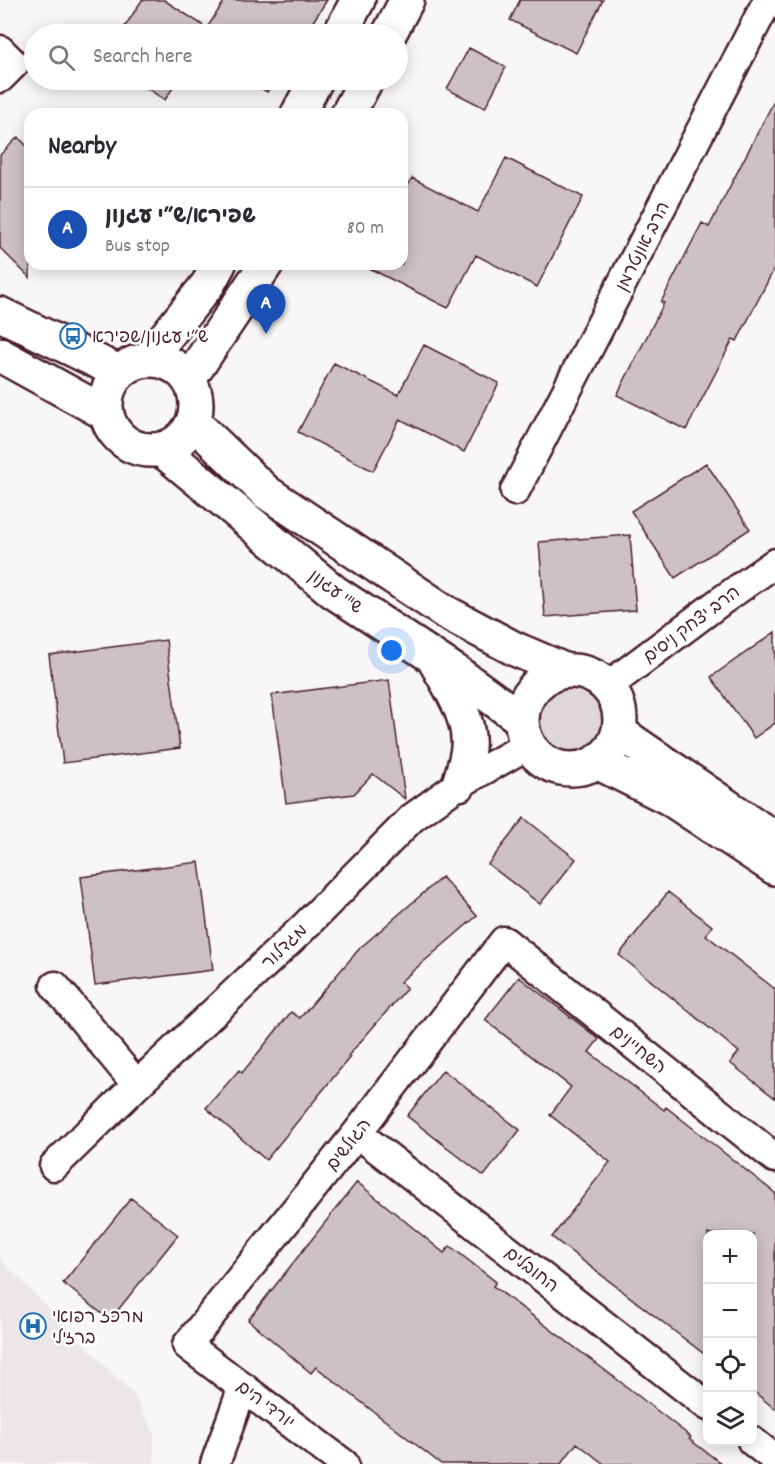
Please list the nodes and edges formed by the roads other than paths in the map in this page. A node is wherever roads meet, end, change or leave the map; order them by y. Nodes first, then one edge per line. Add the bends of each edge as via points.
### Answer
1 (358, 0) edge
2 (407, 0) edge
3 (768, 0) edge
4 (345, 24) edge
5 (394, 24) edge
6 (0, 50) edge
7 (0, 78) edge
8 (311, 90) edge
9 (361, 90) edge
10 (301, 108) edge
11 (351, 108) edge
12 (216, 270) edge
13 (262, 270) edge
14 (0, 314) edge
15 (0, 355) edge
16 (134, 366) junction
17 (189, 379) junction
18 (106, 414) junction
19 (193, 423) junction
20 (161, 449) junction
21 (515, 491) dead end
22 (775, 563) edge
23 (432, 656) junction
24 (564, 670) junction
25 (608, 686) junction
26 (525, 732) junction
27 (620, 732) junction
28 (597, 762) junction
29 (459, 784) junction
30 (775, 839) edge
31 (775, 868) edge
32 (504, 941) joint
33 (56, 986) dead end
34 (137, 1085) junction
35 (357, 1133) junction
36 (775, 1158) edge
37 (54, 1166) dead end
38 (188, 1345) joint
39 (243, 1387) junction
40 (703, 1402) edge
41 (757, 1444) edge
42 (775, 1459) edge
43 (215, 1464) edge
44 (344, 1464) edge

1 - 4 street
2 - 5 street
3 - 21 street, הרב אונטרמן
6 - 7 street via 14,64
8 - 10 street
9 - 11 street
12 - 16 street via 208,284
13 - 17 street
14 - 16 street
15 - 18 street
16 - 17 street via 163,361
16 - 18 street via 110,385
17 - 19 street via 196,401
18 - 20 street via 120,439 146,450
19 - 20 street via 174,444
19 - 24 street via 266,492 437,606 515,649
20 - 23 street, ש"י עגנון via 334,592
22 - 25 street, הרב יצחק ניסים
23 - 26 street, ש"י עגנון
23 - 29 street via 462,712 467,731 468,747
24 - 25 street via 580,670
24 - 26 street via 550,674 529,692 523,705
25 - 27 street via 617,700
26 - 28 street via 538,757 552,765 567,769
26 - 29 street, מגדלור
27 - 28 street via 615,744
27 - 30 street
28 - 31 street via 669,798
29 - 34 street, מגדלור via 412,818 302,929
32 - 35 street, הגולשים
32 - 36 street, השחיינים
33 - 34 street
34 - 37 street, מגדלור
35 - 38 street, הגולשים
35 - 40 street, החובלים
38 - 39 street, יורדי הים
39 - 43 street
39 - 44 street, יורדי הים
41 - 42 street

